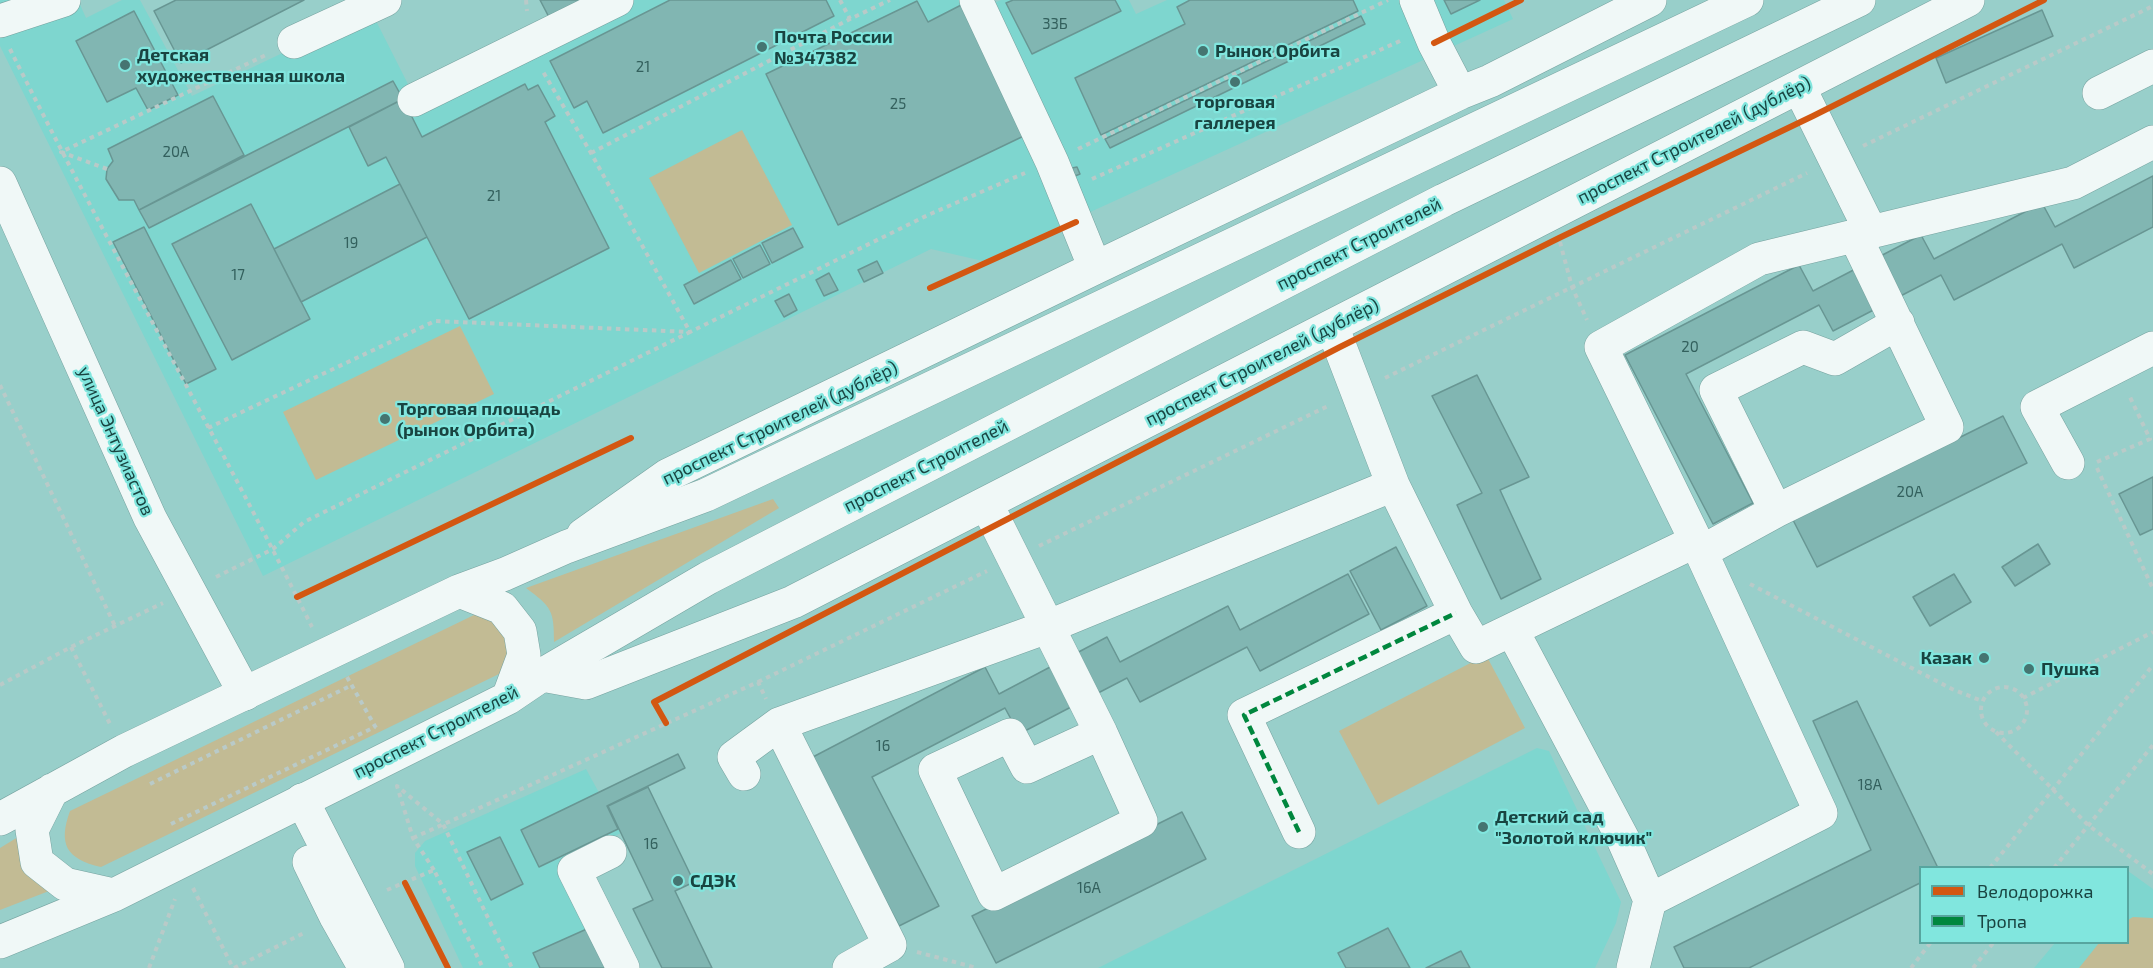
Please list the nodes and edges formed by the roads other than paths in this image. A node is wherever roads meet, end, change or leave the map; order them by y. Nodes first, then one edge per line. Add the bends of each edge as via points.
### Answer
1 (617, 0) edge
2 (976, 0) edge
3 (1650, 0) edge
4 (1747, 0) edge
5 (1859, 0) edge
6 (1968, 0) edge
7 (382, 1) edge
8 (45, 3) edge
9 (1422, 14) edge
10 (3, 30) edge
11 (294, 42) road end
12 (2153, 66) edge
13 (1799, 87) junction
14 (1460, 93) junction
15 (2098, 93) dead end
16 (414, 100) dead end
17 (2153, 142) edge
18 (0, 183) edge
19 (1863, 234) junction
20 (0, 237) edge
21 (1095, 268) junction
22 (1898, 323) junction
23 (1332, 326) junction
24 (2153, 348) edge
25 (2068, 463) dead end
26 (1393, 485) junction
27 (986, 503) junction
28 (1776, 511) junction
29 (1698, 546) junction
30 (566, 547) junction
31 (459, 591) junction
32 (1456, 613) junction
33 (1047, 627) junction
34 (1512, 630) junction
35 (542, 675) junction
36 (508, 698) junction
37 (234, 699) junction
38 (779, 724) junction
39 (1101, 733) junction
40 (744, 774) dead end
41 (52, 790) junction
42 (293, 805) junction
43 (0, 819) edge
44 (1299, 832) dead end
45 (610, 852) dead end
46 (114, 895) junction
47 (1650, 900) junction
48 (0, 942) edge
49 (874, 959) edge
50 (365, 968) edge
51 (388, 968) edge
52 (623, 968) edge
53 (1633, 968) edge

1 - 16 street
2 - 21 street
3 - 14 street, проспект Строителей (дублёр)
4 - 30 street via 706,495
5 - 35 street, проспект Строителей via 1444,200 708,578
6 - 13 street, проспект Строителей (дублёр)
7 - 11 street
8 - 10 street
9 - 14 street
12 - 15 street
13 - 19 street via 1835,160
13 - 23 street, проспект Строителей (дублёр)
14 - 21 street, проспект Строителей (дублёр)
17 - 19 street via 2073,183
18 - 37 street, улица Энтузиастов
19 - 22 street
19 - 29 street via 1759,259 1601,347
20 - 37 street via 170,599
21 - 30 street, проспект Строителей (дублёр) via 668,475
22 - 28 street via 1947,426
22 - 28 street via 1835,359 1803,347 1716,390
23 - 26 street
23 - 27 street, проспект Строителей (дублёр)
24 - 25 street via 2037,407
26 - 32 street
26 - 33 street
27 - 33 street
27 - 35 street, проспект Строителей (дублёр) via 793,602 586,683
28 - 29 street
29 - 34 street
29 - 47 street via 1821,813
30 - 31 street
31 - 36 street via 502,608 520,631 524,655
31 - 37 street via 336,665
32 - 34 street via 1476,647
32 - 44 street via 1244,715
33 - 38 street
33 - 39 street
34 - 47 street via 1623,839
35 - 36 street, проспект Строителей
36 - 42 street, проспект Строителей
37 - 41 street
38 - 40 street via 734,757
38 - 49 street
39 - 39 street via 1141,821 994,894 935,770 1010,735 1027,767
41 - 43 street
41 - 46 street via 32,830 37,862 65,884
42 - 46 street, проспект Строителей via 182,867
42 - 50 street via 336,917
42 - 51 street
45 - 52 street via 574,870
46 - 48 street, проспект Строителей
47 - 53 street

